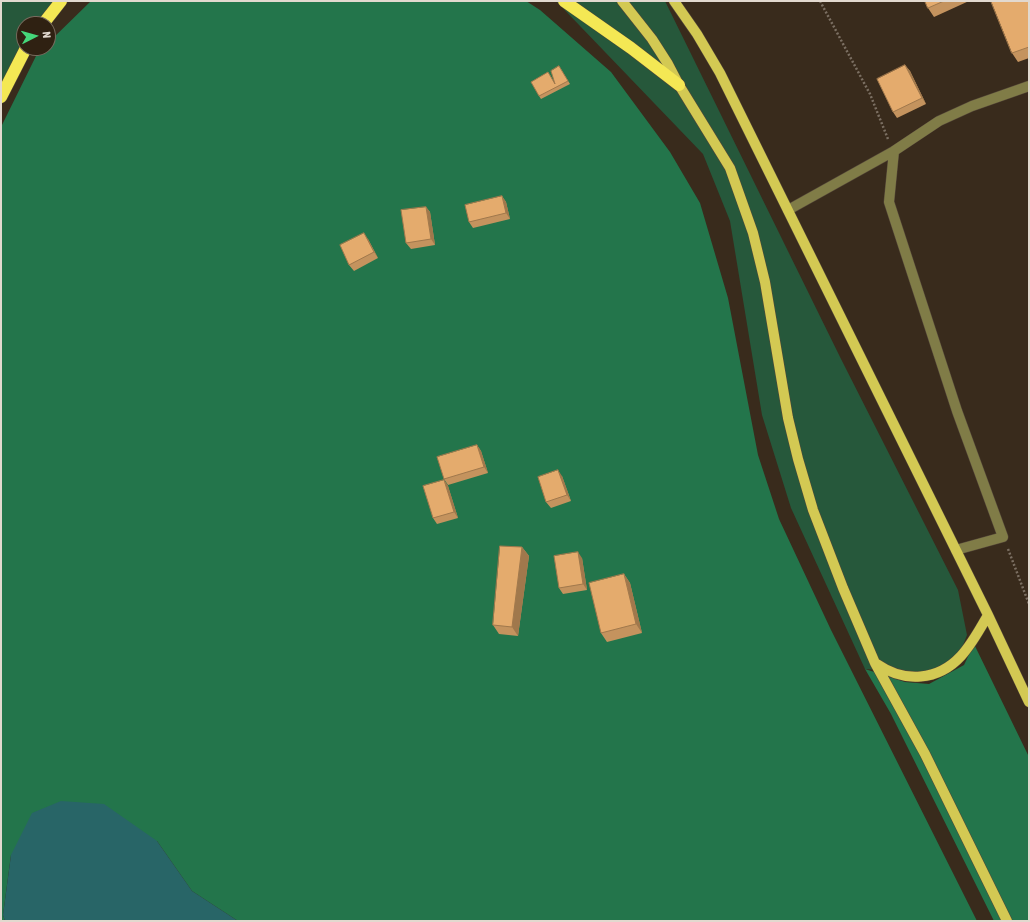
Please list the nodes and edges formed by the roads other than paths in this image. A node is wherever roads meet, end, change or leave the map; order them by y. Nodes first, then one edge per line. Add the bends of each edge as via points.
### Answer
1 (62, 1) edge
2 (564, 1) edge
3 (622, 1) edge
4 (674, 1) edge
5 (50, 16) edge
6 (22, 56) edge
7 (679, 85) junction
8 (1029, 86) edge
9 (1, 97) edge
10 (894, 151) junction
11 (788, 210) junction
12 (956, 550) junction
13 (988, 615) junction
14 (876, 663) junction
15 (1029, 702) edge
16 (1007, 921) edge

1 - 5 highway
2 - 7 highway
3 - 7 main road via 652,39
4 - 11 main road via 720,73
6 - 9 highway
7 - 14 main road via 730,168 753,233 765,282 788,418 798,459 813,510 842,588
8 - 10 street via 972,106 939,121
10 - 11 street
10 - 12 street via 890,202 957,411 1003,537
11 - 12 main road
12 - 13 main road
13 - 14 main road via 962,655 953,664 937,673 908,678 888,672
13 - 15 main road
14 - 16 main road

